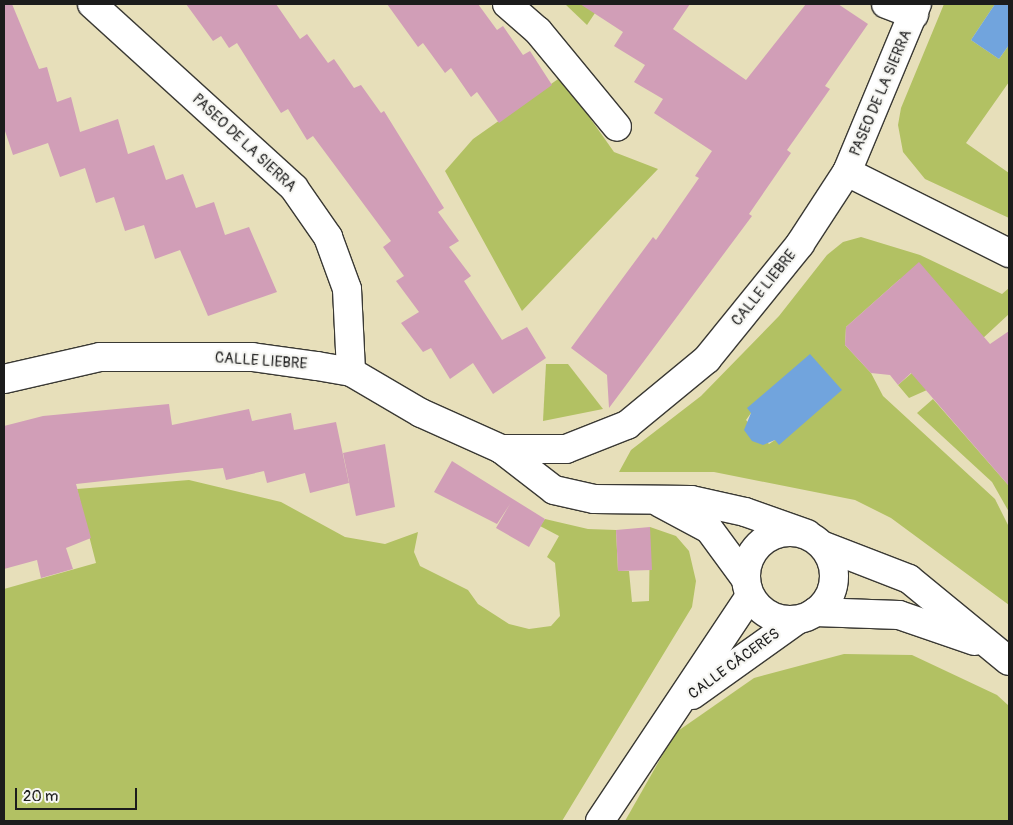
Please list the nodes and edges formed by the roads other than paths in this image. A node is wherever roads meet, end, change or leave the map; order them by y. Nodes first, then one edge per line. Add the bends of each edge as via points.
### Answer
1 (92, 4) edge
2 (507, 4) edge
3 (886, 4) edge
4 (916, 9) edge
5 (617, 127) dead end
6 (847, 172) junction
7 (1009, 253) edge
8 (351, 372) junction
9 (4, 378) edge
10 (501, 449) junction
11 (654, 500) junction
12 (815, 540) junction
13 (748, 587) junction
14 (806, 616) junction
15 (1002, 654) edge
16 (673, 709) junction
17 (600, 821) edge

1 - 8 street, PASEO DE LA SIERRA via 294,188 328,237 347,289
2 - 5 street via 538,31
3 - 4 street, PASEO DE LA SIERRA
4 - 6 street, PASEO DE LA SIERRA
6 - 7 street
6 - 10 street, CALLE LIEBRE via 800,244 706,358 627,426 566,449
8 - 9 street, CALLE LIEBRE via 252,358 100,357
8 - 10 street, CALLE LIEBRE via 421,413
10 - 11 street, CALLE LIEBRE via 554,490 594,499
11 - 12 street, CALLE LIEBRE via 700,502
11 - 13 street, CALLE LIEBRE via 709,529
12 - 13 street via 785,532 764,539 747,563
12 - 14 street via 834,574 826,602
12 - 15 street, CALLE LIEBRE via 909,579
13 - 14 street via 769,615
13 - 16 street, CALLE CÁCERES
14 - 15 street via 899,615
14 - 16 street, CALLE CÁCERES
16 - 17 street, CALLE CÁCERES

